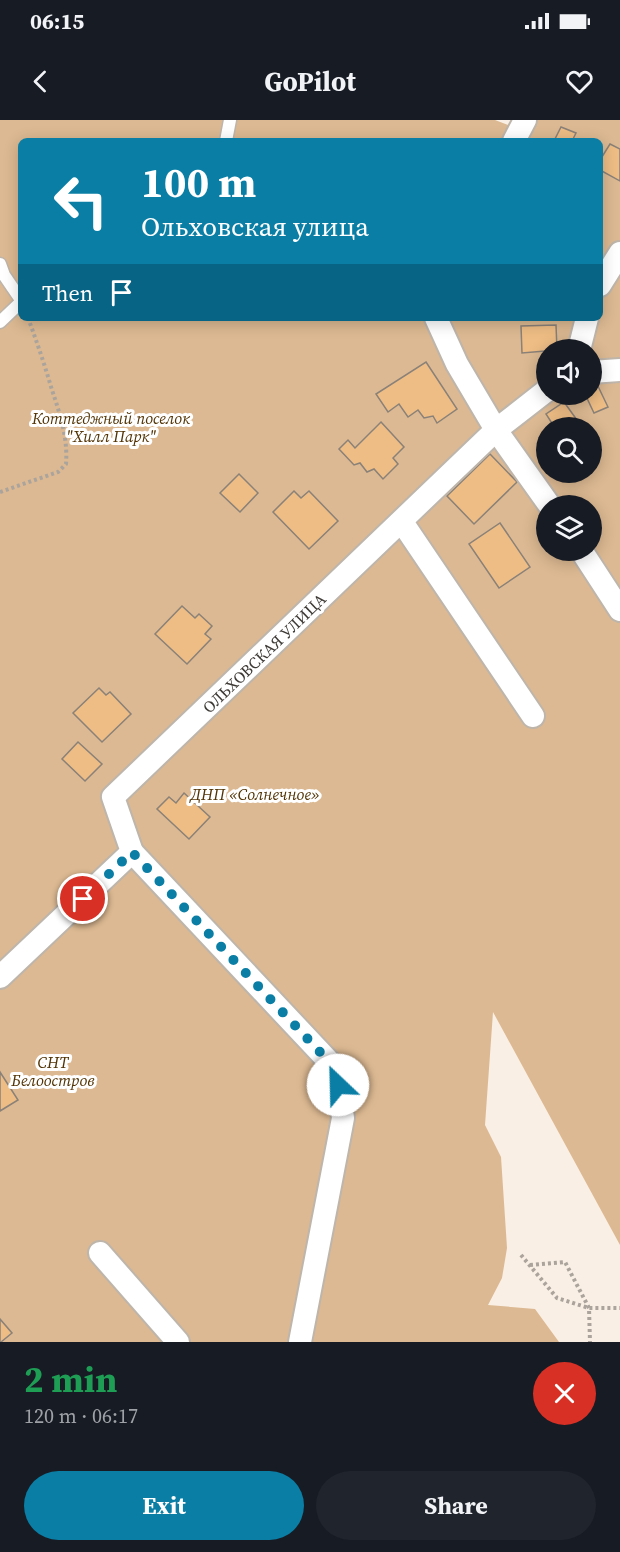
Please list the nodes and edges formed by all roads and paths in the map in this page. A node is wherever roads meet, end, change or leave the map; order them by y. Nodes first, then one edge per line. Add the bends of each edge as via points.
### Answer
1 (230, 120) edge
2 (227, 138) edge
3 (620, 254) edge
4 (0, 264) edge
5 (603, 280) edge
6 (18, 296) edge
7 (18, 304) edge
8 (29, 321) edge
9 (437, 321) edge
10 (586, 321) edge
11 (0, 322) edge
12 (582, 339) edge
13 (620, 370) edge
14 (602, 371) edge
15 (536, 399) edge
16 (496, 430) junction
17 (0, 492) edge
18 (542, 495) edge
19 (402, 522) junction
20 (588, 561) edge
21 (620, 610) edge
22 (533, 716) dead end
23 (132, 852) junction
24 (0, 977) edge
25 (100, 1253) dead end
26 (521, 1255) dead end
27 (530, 1265) junction
28 (589, 1308) junction
29 (620, 1308) edge
30 (178, 1342) edge
31 (300, 1342) edge
32 (590, 1342) edge

1 - 2 lane
3 - 5 street
4 - 6 lane
7 - 11 lane
8 - 17 path via 62,422 68,448 66,464 58,472
9 - 16 street via 457,364
10 - 12 street
13 - 14 street
15 - 16 street, ОЛЬХОВСКАЯ УЛИЦА
16 - 18 street
16 - 19 street, ОЛЬХОВСКАЯ УЛИЦА
19 - 22 street
19 - 23 street, ОЛЬХОВСКАЯ УЛИЦА via 112,797
20 - 21 street
23 - 24 street
23 - 31 street via 336,1069 343,1118
25 - 30 street
26 - 27 path
27 - 28 path via 557,1298
27 - 28 path via 565,1262
28 - 29 path
28 - 32 path

